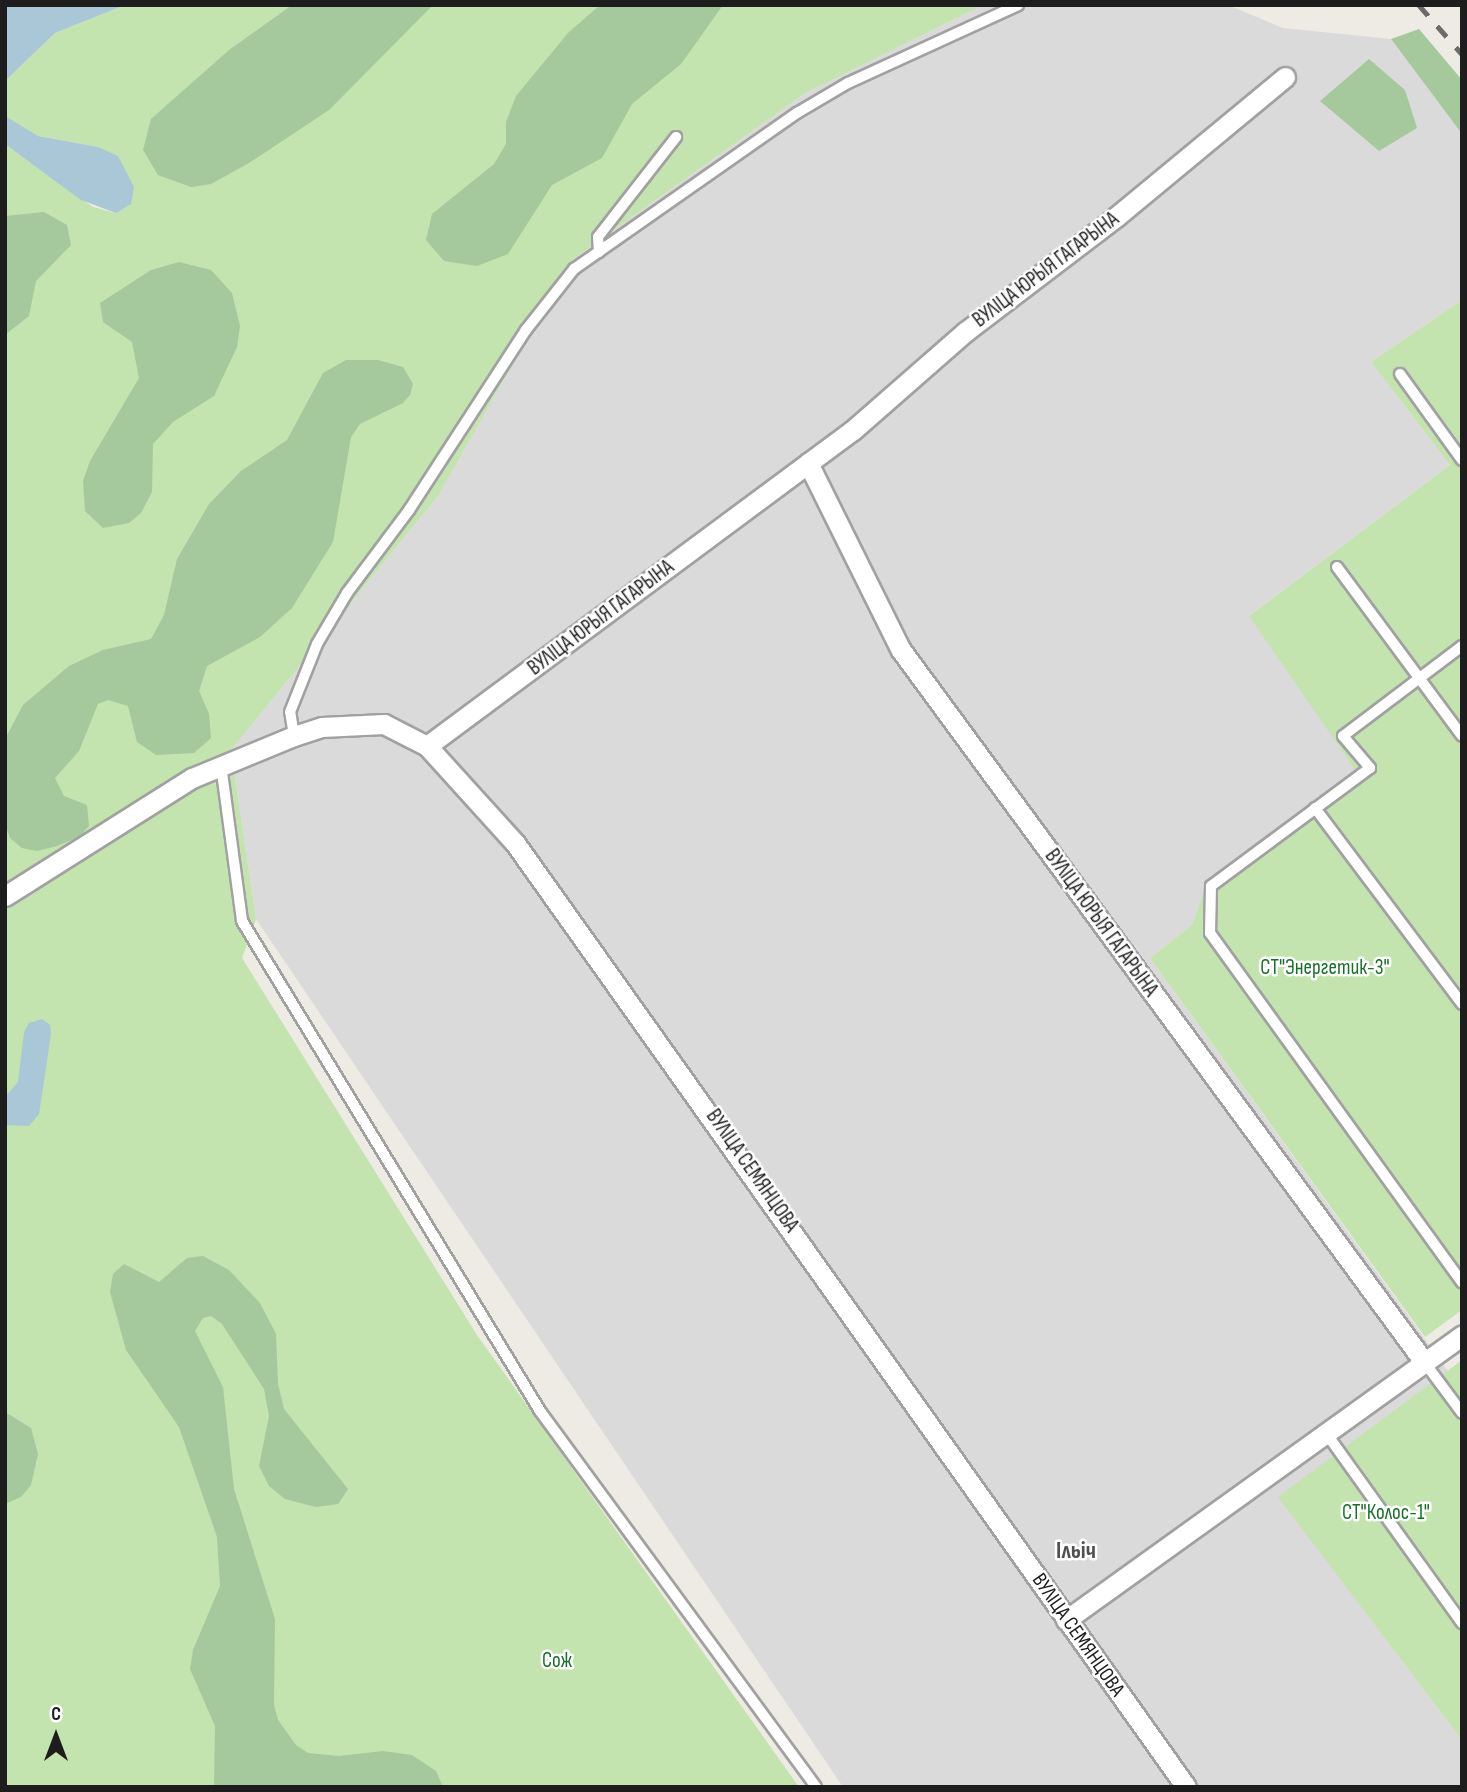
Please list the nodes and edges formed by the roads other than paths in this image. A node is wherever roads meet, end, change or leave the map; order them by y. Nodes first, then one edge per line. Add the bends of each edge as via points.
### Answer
1 (1013, 6) edge
2 (1285, 77) dead end
3 (676, 137) dead end
4 (598, 252) junction
5 (1401, 374) dead end
6 (1462, 460) edge
7 (808, 463) junction
8 (1337, 567) dead end
9 (1462, 646) edge
10 (1420, 678) junction
11 (294, 736) junction
12 (1462, 736) edge
13 (426, 747) junction
14 (221, 764) junction
15 (1315, 808) junction
16 (9, 892) edge
17 (1462, 1004) edge
18 (1462, 1283) edge
19 (1460, 1342) edge
20 (1425, 1363) junction
21 (1462, 1413) edge
22 (1326, 1433) junction
23 (1066, 1620) junction
24 (1462, 1623) edge
25 (816, 1787) edge
26 (1186, 1787) edge

1 - 4 lane via 827,95
2 - 7 street, ВУЛІЦА ЮРЫЯ ГАГАРЫНА
3 - 4 lane via 598,237
4 - 11 lane via 552,293 409,510 347,593 317,644 290,712
5 - 6 lane
7 - 13 street, ВУЛІЦА ЮРЫЯ ГАГАРЫНА
7 - 20 street, ВУЛІЦА ЮРЫЯ ГАГАРЫНА via 901,650
8 - 10 lane
9 - 10 lane
10 - 12 lane
10 - 15 lane via 1343,736 1370,768
11 - 13 street, ВУЛІЦА СЕМЯНЦОВА via 323,727 384,724
11 - 14 street, ВУЛІЦА СЕМЯНЦОВА
13 - 23 street, ВУЛІЦА СЕМЯНЦОВА via 515,843
14 - 16 street, ВУЛІЦА СЕМЯНЦОВА
14 - 25 lane via 246,927 540,1411
15 - 17 lane
15 - 18 lane via 1211,886 1210,933
19 - 20 street
20 - 21 lane
20 - 22 street
22 - 23 street
22 - 24 lane
23 - 26 street, ВУЛІЦА СЕМЯНЦОВА

